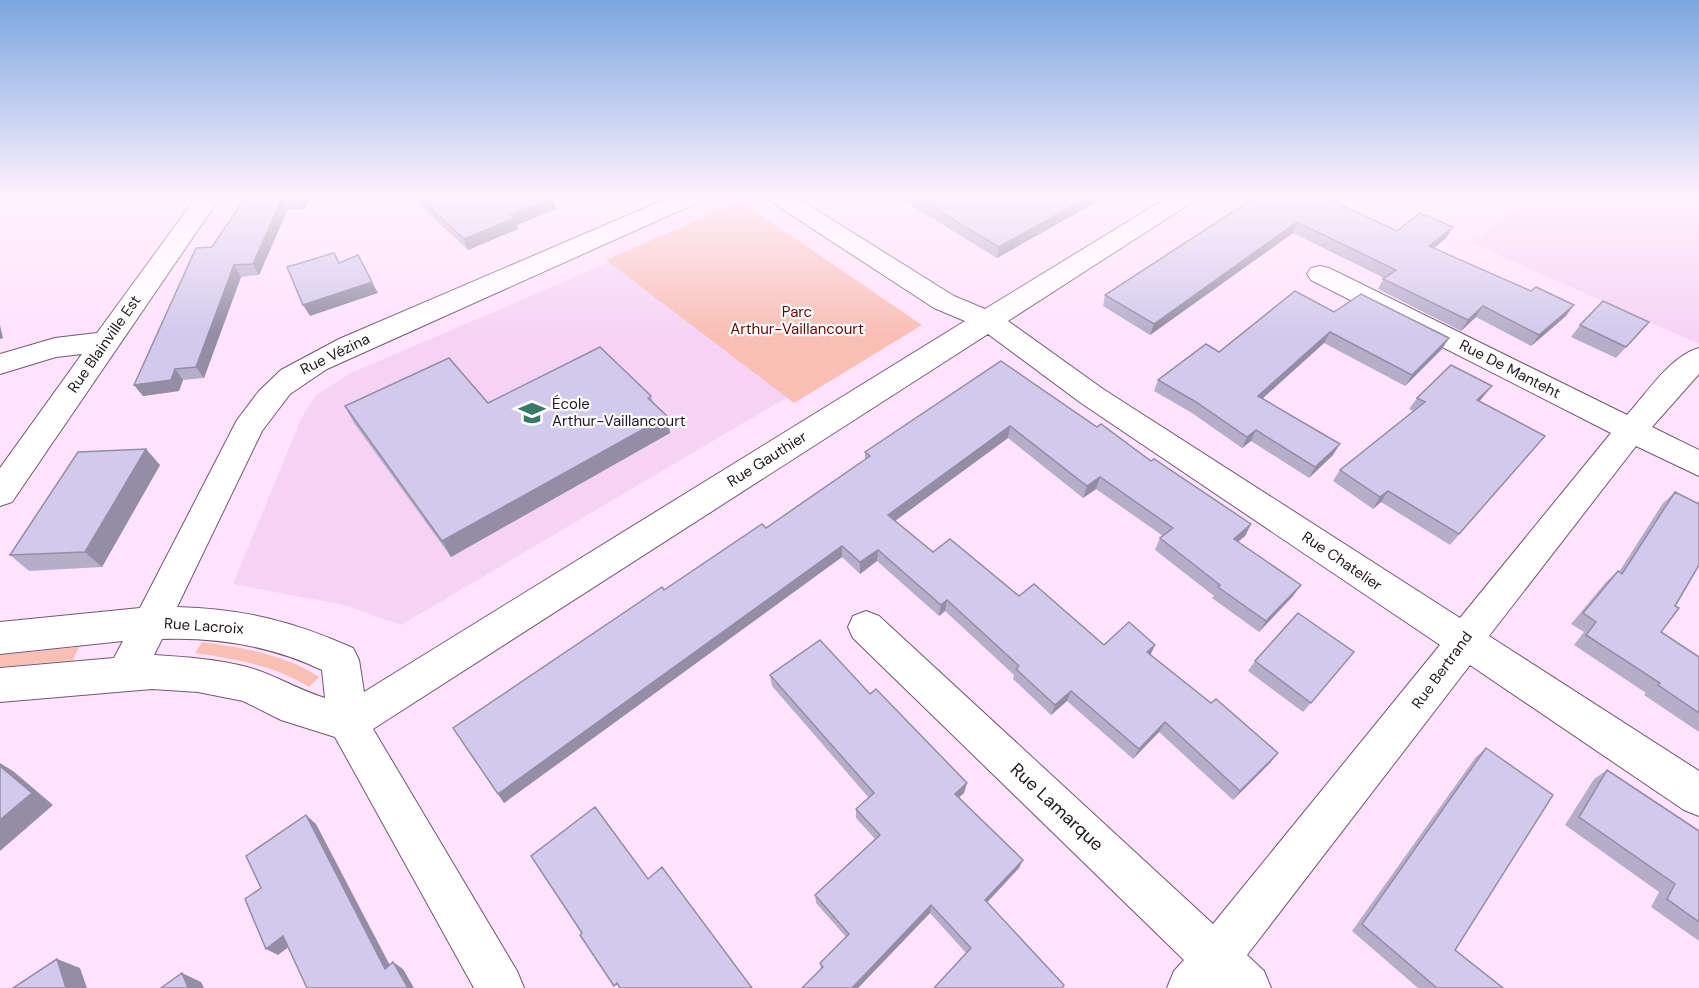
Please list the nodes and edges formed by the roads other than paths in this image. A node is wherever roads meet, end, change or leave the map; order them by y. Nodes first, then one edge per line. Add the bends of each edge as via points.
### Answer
1 (176, 242) edge
2 (587, 242) edge
3 (850, 242) edge
4 (889, 242) edge
5 (1113, 242) edge
6 (1320, 274) dead end
7 (989, 321) junction
8 (104, 342) junction
9 (1699, 358) edge
10 (0, 364) edge
11 (1631, 431) junction
12 (1699, 464) edge
13 (0, 493) edge
14 (152, 623) junction
15 (866, 627) dead end
16 (0, 638) edge
17 (1463, 641) junction
18 (126, 673) junction
19 (0, 685) edge
20 (348, 723) junction
21 (1699, 795) edge
22 (1203, 972) edge
23 (500, 988) edge
24 (1247, 988) edge

1 - 8 street, Rue Blainville Est
2 - 14 street, Rue Vézina via 349,346 283,381 248,429
3 - 7 street via 944,302
4 - 7 street via 968,291
5 - 7 street, Rue Gauthier
6 - 11 street, Rue De Manteht
7 - 17 street, Rue Chatelier via 1092,396
7 - 20 street, Rue Gauthier
8 - 10 street via 66,345
8 - 13 street, Rue Blainville Est
9 - 11 street, Rue Bertrand
11 - 12 street, Rue De Manteht
11 - 17 street, Rue Bertrand
14 - 16 street, Rue Lacroix
14 - 18 street, Rue Vézina
14 - 20 street, Rue Lacroix via 244,627 282,635 327,652 340,660
15 - 22 street, Rue Lamarque
17 - 21 street, Rue Chatelier
17 - 22 street, Rue Bertrand via 1443,673
18 - 19 street
18 - 20 street via 177,673 224,679
20 - 23 street, Rue Lacroix
22 - 24 street, Rue Lamarque

